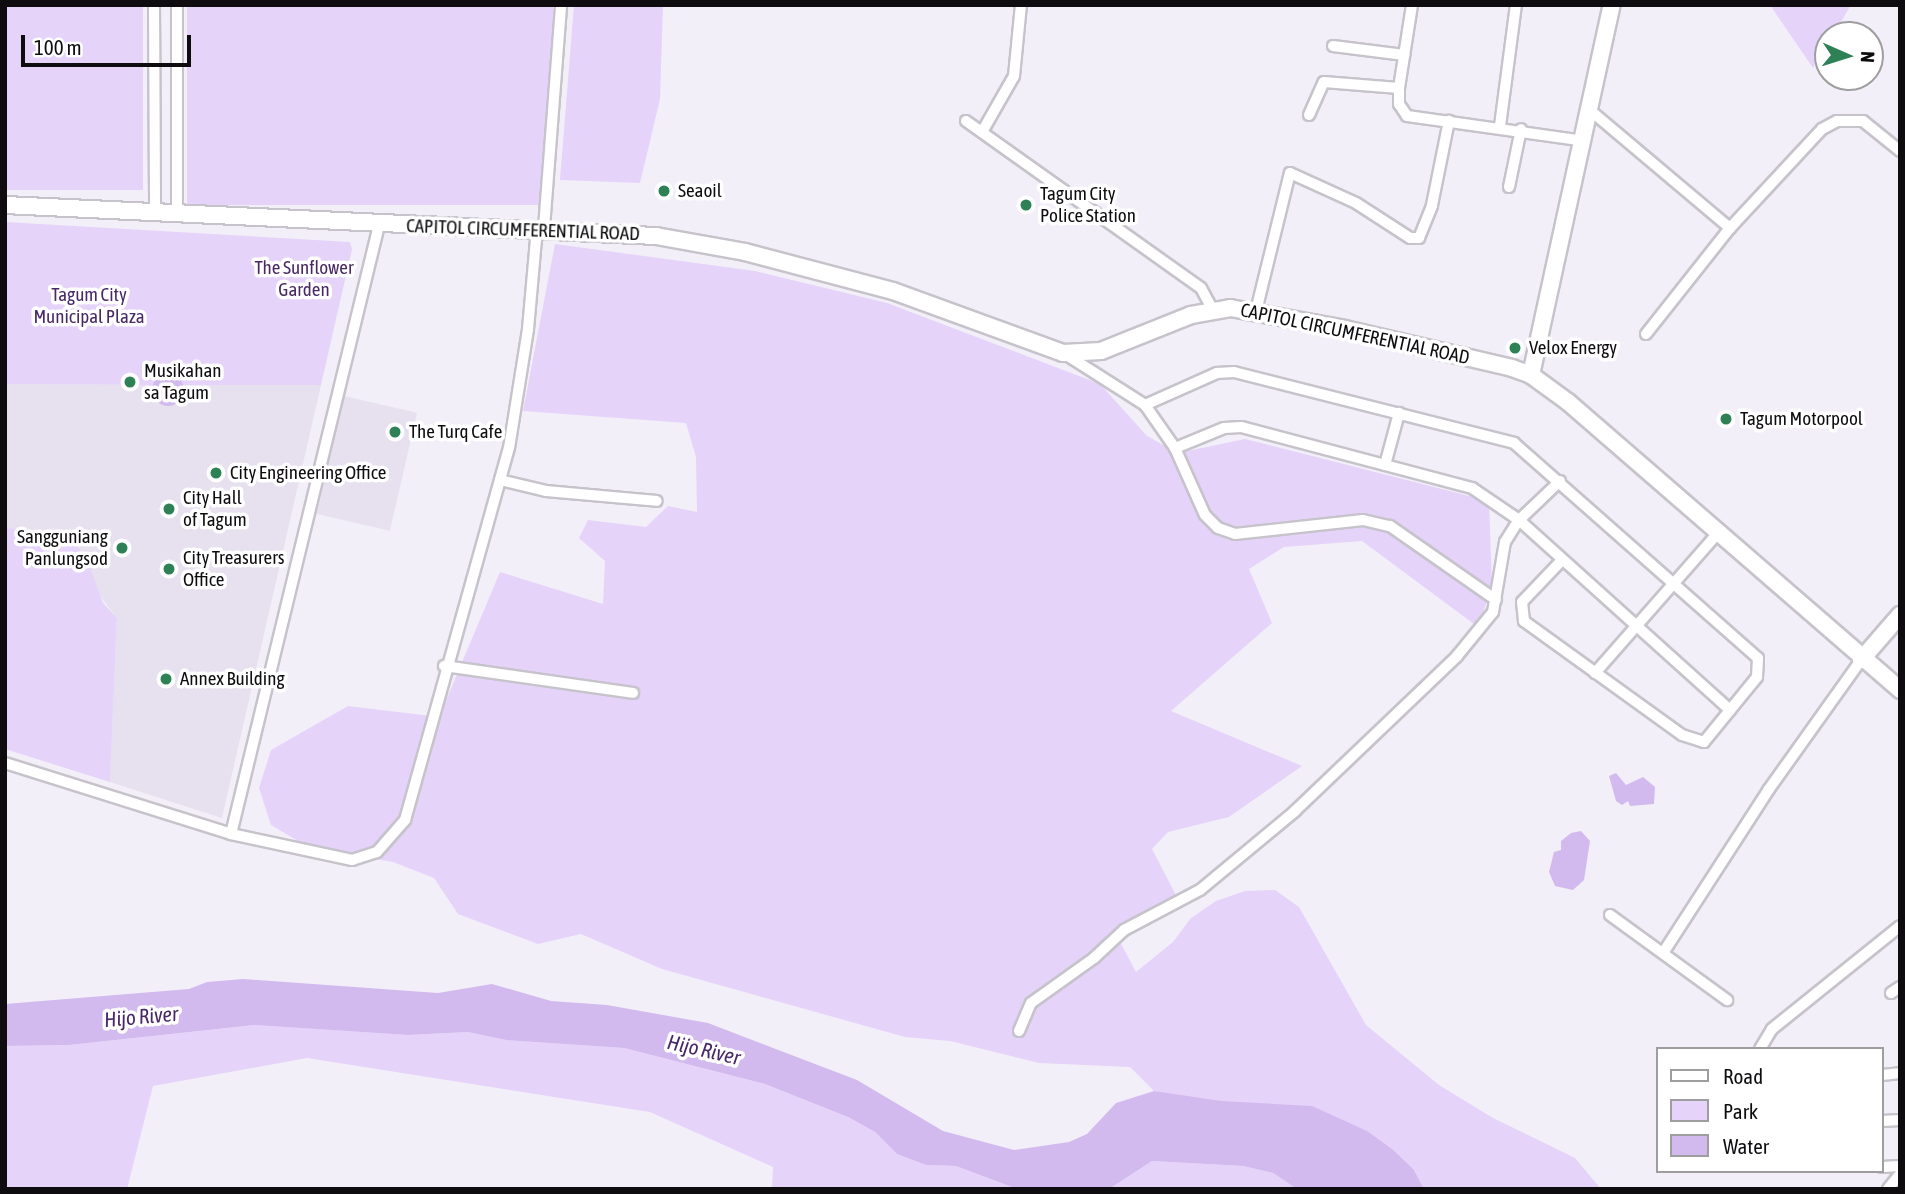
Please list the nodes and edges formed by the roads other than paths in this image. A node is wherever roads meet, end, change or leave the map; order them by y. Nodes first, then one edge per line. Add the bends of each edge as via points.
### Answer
1 (155, 5) edge
2 (177, 5) edge
3 (561, 5) edge
4 (1021, 5) edge
5 (1412, 5) edge
6 (1517, 5) edge
7 (1612, 5) edge
8 (1333, 46) dead end
9 (1404, 55) junction
10 (1399, 88) junction
11 (1591, 111) junction
12 (1309, 115) dead end
13 (966, 121) dead end
14 (1449, 121) junction
15 (1500, 126) junction
16 (1521, 129) junction
17 (982, 132) junction
18 (1584, 141) junction
19 (1900, 151) edge
20 (1509, 187) dead end
21 (5, 205) edge
22 (155, 213) junction
23 (177, 214) junction
24 (379, 225) junction
25 (540, 228) junction
26 (1730, 228) junction
27 (1212, 309) junction
28 (1256, 310) junction
29 (1646, 334) dead end
30 (1063, 353) junction
31 (1531, 375) junction
32 (1144, 405) junction
33 (1399, 413) junction
34 (1175, 448) junction
35 (1385, 465) junction
36 (500, 480) junction
37 (1560, 481) junction
38 (657, 501) dead end
39 (1520, 520) junction
40 (1718, 533) junction
41 (1562, 561) junction
42 (1673, 584) junction
43 (1496, 600) junction
44 (1900, 615) edge
45 (1634, 626) junction
46 (1861, 660) junction
47 (444, 666) junction
48 (1595, 673) junction
49 (1900, 690) edge
50 (633, 693) dead end
51 (1730, 710) junction
52 (5, 763) edge
53 (231, 834) junction
54 (1610, 915) dead end
55 (1900, 926) edge
56 (1663, 953) junction
57 (1727, 1000) dead end
58 (1019, 1031) dead end
59 (1761, 1047) edge
60 (1900, 1174) edge
61 (1888, 1189) edge

1 - 22 street
2 - 23 street
3 - 25 street
4 - 17 street via 1014,76
5 - 9 street
6 - 15 street
7 - 11 main road
8 - 9 street
9 - 10 street
10 - 12 street via 1324,82
10 - 14 street via 1399,104 1407,116
11 - 18 main road
11 - 26 street
13 - 17 street
14 - 15 street
14 - 28 street via 1429,217 1419,238 1410,239 1356,203 1290,173
15 - 16 street
16 - 18 street
16 - 20 street
17 - 27 street via 1201,288
18 - 31 main road
19 - 26 street via 1863,121 1837,121 1806,143
21 - 22 main road, CAPITOL CIRCUMFERENTIAL ROAD
22 - 23 main road, CAPITOL CIRCUMFERENTIAL ROAD
23 - 24 main road, CAPITOL CIRCUMFERENTIAL ROAD
24 - 25 main road, CAPITOL CIRCUMFERENTIAL ROAD
24 - 53 street
25 - 30 main road, CAPITOL CIRCUMFERENTIAL ROAD via 656,236 745,252 893,291
25 - 36 street via 522,377
26 - 29 street
27 - 28 main road, CAPITOL CIRCUMFERENTIAL ROAD
27 - 30 main road, CAPITOL CIRCUMFERENTIAL ROAD via 1101,351
28 - 31 main road, CAPITOL CIRCUMFERENTIAL ROAD
30 - 32 street
31 - 40 main road, CAPITOL CIRCUMFERENTIAL ROAD
32 - 33 street via 1217,373 1234,372
32 - 34 street
33 - 35 street
33 - 37 street via 1501,436
34 - 35 street via 1232,426
34 - 43 street via 1205,516 1218,528 1235,534 1363,520 1390,526
35 - 39 street via 1472,488
36 - 38 street via 546,491
36 - 47 street
37 - 39 street
37 - 42 street
39 - 41 street
39 - 43 street via 1505,542
40 - 42 street
40 - 46 main road, CAPITOL CIRCUMFERENTIAL ROAD
41 - 45 street
41 - 48 street via 1522,602 1521,616
42 - 45 street
42 - 51 street via 1760,663 1757,677
43 - 58 street via 1488,621 1457,656 1295,811 1200,890 1124,930 1084,966 1031,1003
44 - 46 main road
45 - 48 street
45 - 51 street
46 - 49 main road, CAPITOL CIRCUMFERENTIAL ROAD
46 - 56 street via 1769,789
47 - 50 street
47 - 53 street via 413,799 405,820 376,852 352,860
48 - 51 street via 1696,743 1709,738
52 - 53 street
54 - 56 street
55 - 59 street via 1772,1028
56 - 57 street
60 - 61 street

